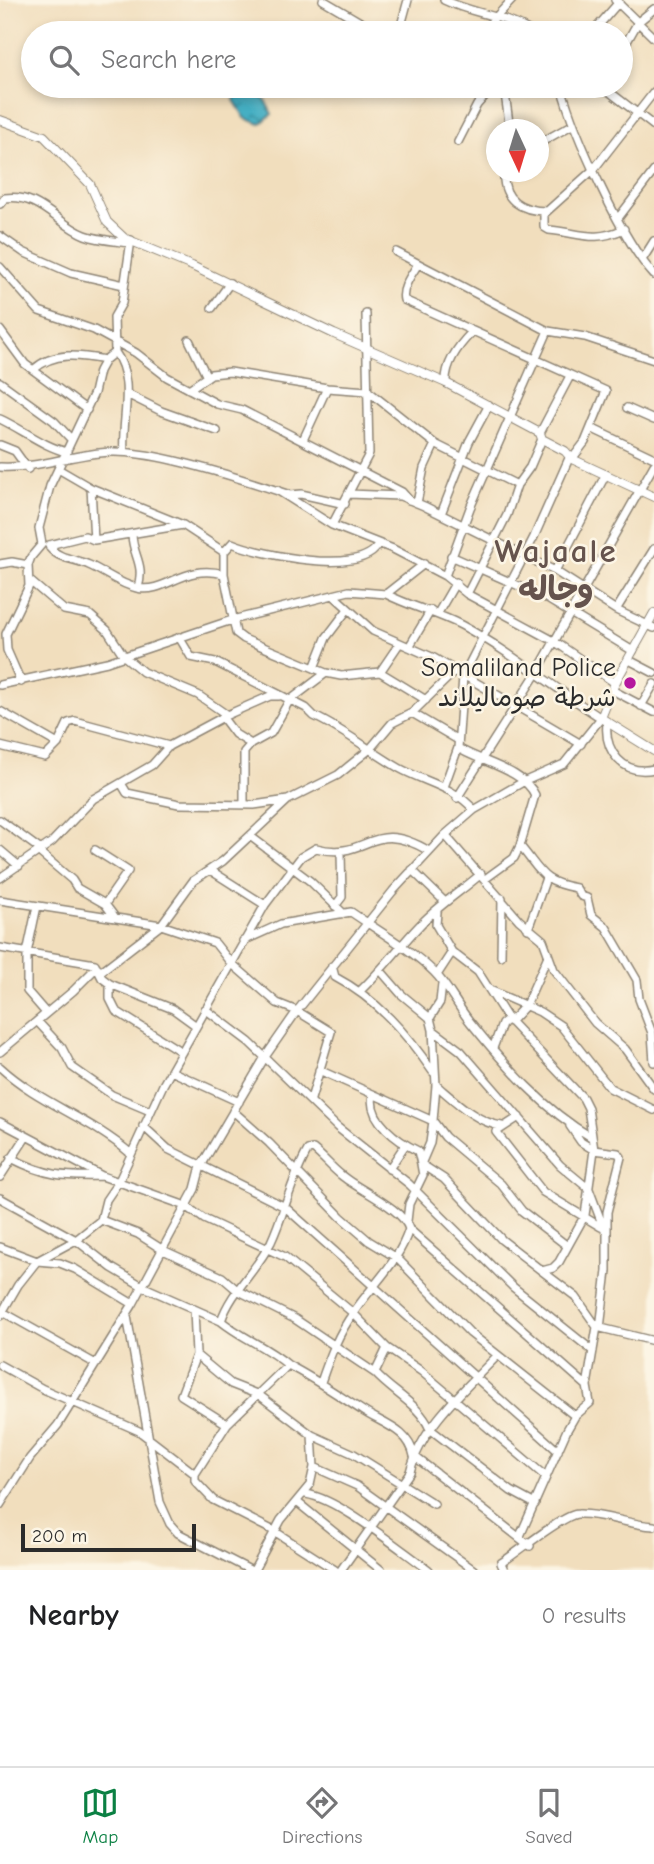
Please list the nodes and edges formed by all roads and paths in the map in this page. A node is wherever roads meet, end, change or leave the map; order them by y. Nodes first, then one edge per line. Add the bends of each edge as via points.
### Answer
1 (323, 0) edge
2 (408, 0) edge
3 (444, 0) edge
4 (512, 0) edge
5 (618, 1) edge
6 (654, 9) edge
7 (496, 19) junction
8 (359, 21) edge
9 (402, 21) edge
10 (505, 21) edge
11 (602, 21) edge
12 (638, 22) junction
13 (633, 31) edge
14 (654, 38) edge
15 (654, 92) edge
16 (483, 98) edge
17 (506, 98) edge
18 (564, 98) edge
19 (617, 98) edge
20 (638, 113) junction
21 (508, 119) edge
22 (0, 120) edge
23 (572, 125) junction
24 (654, 126) edge
25 (549, 138) edge
26 (458, 142) dead end
27 (594, 169) junction
28 (654, 171) edge
29 (506, 182) edge
30 (0, 204) edge
31 (547, 211) junction
32 (619, 217) junction
33 (624, 229) junction
34 (0, 236) edge
35 (654, 241) edge
36 (131, 242) junction
37 (396, 252) dead end
38 (642, 260) junction
39 (418, 264) junction
40 (0, 267) edge
41 (654, 275) edge
42 (230, 284) junction
43 (124, 285) junction
44 (212, 308) dead end
45 (366, 314) dead end
46 (0, 330) edge
47 (548, 331) junction
48 (472, 332) junction
49 (189, 340) dead end
50 (113, 341) junction
51 (368, 349) junction
52 (115, 352) junction
53 (105, 360) junction
54 (654, 360) edge
55 (535, 361) junction
56 (33, 370) junction
57 (570, 376) junction
58 (207, 377) junction
59 (0, 382) edge
60 (446, 383) junction
61 (327, 388) junction
62 (189, 389) junction
63 (368, 391) junction
64 (127, 394) junction
65 (489, 405) junction
66 (627, 408) dead end
67 (86, 410) junction
68 (512, 417) junction
69 (0, 419) edge
70 (654, 421) edge
71 (591, 428) junction
72 (217, 431) dead end
73 (541, 436) junction
74 (71, 438) junction
75 (303, 440) junction
76 (435, 444) junction
77 (0, 445) edge
78 (67, 452) junction
79 (124, 452) junction
80 (463, 457) junction
81 (571, 457) junction
82 (654, 458) edge
83 (62, 461) junction
84 (654, 465) edge
85 (0, 467) edge
86 (28, 469) junction
87 (60, 470) junction
88 (488, 471) junction
89 (361, 472) junction
90 (606, 474) junction
91 (517, 485) junction
92 (91, 488) junction
93 (639, 489) junction
94 (277, 491) junction
95 (349, 495) junction
96 (654, 497) edge
97 (413, 501) junction
98 (345, 504) junction
99 (441, 514) junction
100 (183, 525) junction
101 (331, 526) junction
102 (466, 526) junction
103 (132, 535) junction
104 (94, 540) junction
105 (495, 541) junction
106 (42, 544) junction
107 (378, 545) junction
108 (53, 546) junction
109 (654, 549) edge
110 (224, 552) junction
111 (451, 556) junction
112 (523, 557) junction
113 (0, 564) edge
114 (424, 564) junction
115 (28, 565) junction
116 (479, 568) junction
117 (555, 570) junction
118 (224, 574) junction
119 (445, 576) junction
120 (30, 581) junction
121 (456, 582) junction
122 (510, 583) junction
123 (138, 588) junction
124 (585, 589) junction
125 (386, 594) junction
126 (467, 594) junction
127 (333, 595) junction
128 (348, 609) junction
129 (616, 610) junction
130 (434, 611) junction
131 (496, 611) junction
132 (654, 613) edge
133 (571, 614) junction
134 (232, 620) junction
135 (651, 627) edge
136 (3, 632) edge
137 (179, 637) junction
138 (483, 637) junction
139 (554, 641) junction
140 (399, 644) junction
141 (409, 647) junction
142 (124, 656) junction
143 (631, 656) junction
144 (314, 668) junction
145 (455, 671) junction
146 (380, 672) junction
147 (326, 673) junction
148 (654, 673) edge
149 (536, 674) junction
150 (463, 676) junction
151 (22, 682) junction
152 (654, 684) edge
153 (0, 685) edge
154 (614, 686) junction
155 (280, 696) junction
156 (426, 700) junction
157 (289, 701) junction
158 (517, 704) junction
159 (641, 706) junction
160 (0, 711) edge
161 (654, 712) edge
162 (412, 713) junction
163 (225, 716) junction
164 (604, 720) junction
165 (58, 744) junction
166 (251, 744) junction
167 (458, 744) junction
168 (581, 744) junction
169 (0, 746) edge
170 (169, 746) junction
171 (370, 749) junction
172 (654, 751) edge
173 (482, 757) junction
174 (654, 768) edge
175 (523, 782) junction
176 (121, 783) junction
177 (444, 787) junction
178 (457, 798) junction
179 (288, 800) junction
180 (244, 804) junction
181 (474, 810) junction
182 (0, 820) edge
183 (445, 835) junction
184 (250, 836) junction
185 (520, 846) junction
186 (0, 850) edge
187 (95, 850) dead end
188 (40, 851) junction
189 (429, 851) junction
190 (341, 853) junction
191 (19, 866) junction
192 (294, 869) junction
193 (210, 870) junction
194 (412, 870) junction
195 (483, 876) junction
196 (0, 878) edge
197 (546, 878) junction
198 (502, 898) junction
199 (0, 900) edge
200 (444, 901) junction
201 (105, 904) junction
202 (265, 905) junction
203 (37, 906) junction
204 (338, 909) junction
205 (438, 912) junction
206 (114, 916) junction
207 (366, 923) junction
208 (160, 925) junction
209 (528, 929) junction
210 (242, 941) junction
211 (400, 947) junction
212 (0, 948) edge
213 (452, 952) junction
214 (27, 953) junction
215 (501, 956) dead end
216 (547, 958) junction
217 (230, 962) junction
218 (332, 966) junction
219 (99, 969) junction
220 (381, 971) junction
221 (437, 975) junction
222 (110, 984) junction
223 (442, 984) junction
224 (361, 990) junction
225 (491, 990) junction
226 (526, 1005) junction
227 (205, 1009) junction
228 (297, 1011) junction
229 (46, 1013) junction
230 (430, 1018) junction
231 (37, 1021) junction
232 (509, 1021) junction
233 (195, 1025) junction
234 (433, 1030) junction
235 (493, 1048) junction
236 (180, 1051) junction
237 (0, 1052) edge
238 (265, 1057) junction
239 (654, 1062) edge
240 (0, 1067) edge
241 (319, 1070) junction
242 (171, 1071) junction
243 (433, 1072) junction
244 (436, 1085) junction
245 (654, 1089) edge
246 (373, 1095) junction
247 (311, 1099) junction
248 (654, 1100) edge
249 (239, 1102) junction
250 (642, 1104) junction
251 (654, 1110) edge
252 (150, 1111) junction
253 (233, 1111) junction
254 (519, 1117) junction
255 (433, 1121) junction
256 (0, 1122) edge
257 (567, 1123) junction
258 (143, 1126) junction
259 (502, 1126) junction
260 (26, 1137) junction
261 (591, 1137) junction
262 (405, 1145) junction
263 (594, 1150) junction
264 (130, 1153) junction
265 (11, 1158) junction
266 (421, 1164) junction
267 (201, 1166) junction
268 (389, 1169) junction
269 (297, 1170) junction
270 (1, 1174) edge
271 (102, 1176) junction
272 (119, 1181) junction
273 (589, 1189) junction
274 (414, 1191) junction
275 (0, 1198) edge
276 (186, 1206) junction
277 (285, 1207) junction
278 (585, 1215) junction
279 (101, 1220) junction
280 (408, 1225) junction
281 (606, 1232) junction
282 (76, 1240) junction
283 (566, 1245) junction
284 (0, 1247) edge
285 (268, 1247) junction
286 (163, 1250) junction
287 (397, 1258) junction
288 (37, 1261) junction
289 (542, 1271) junction
290 (374, 1286) junction
291 (144, 1287) junction
292 (237, 1290) junction
293 (134, 1304) junction
294 (194, 1309) junction
295 (1, 1313) edge
296 (353, 1313) junction
297 (127, 1315) junction
298 (221, 1321) junction
299 (599, 1328) junction
300 (654, 1342) edge
301 (333, 1345) junction
302 (387, 1348) junction
303 (593, 1351) junction
304 (196, 1355) junction
305 (496, 1357) junction
306 (96, 1364) junction
307 (0, 1365) edge
308 (288, 1365) junction
309 (375, 1373) junction
310 (475, 1379) junction
311 (321, 1382) junction
312 (587, 1386) junction
313 (259, 1395) junction
314 (456, 1401) junction
315 (73, 1402) junction
316 (575, 1416) junction
317 (227, 1424) junction
318 (430, 1429) junction
319 (312, 1435) junction
320 (150, 1440) junction
321 (558, 1451) junction
322 (414, 1456) junction
323 (314, 1467) junction
324 (195, 1474) junction
325 (547, 1477) junction
326 (402, 1484) junction
327 (306, 1494) junction
328 (297, 1502) junction
329 (434, 1504) dead end
330 (535, 1504) junction
331 (386, 1505) junction
332 (0, 1506) edge
333 (654, 1526) edge
334 (372, 1528) junction
335 (274, 1531) junction
336 (520, 1536) junction
337 (530, 1546) junction
338 (356, 1551) junction
339 (252, 1570) edge
340 (335, 1570) edge
341 (341, 1570) edge
342 (381, 1570) edge
343 (429, 1570) edge
344 (474, 1570) edge
345 (504, 1570) edge

1 - 8 street
2 - 9 street
3 - 7 street
4 - 7 street
5 - 11 street
5 - 12 street
6 - 12 street
7 - 10 street
12 - 13 street
12 - 14 street
15 - 20 street
16 - 26 street
17 - 21 street
18 - 23 street
19 - 20 street
20 - 24 street
20 - 27 street
22 - 36 street via 44,136 90,184 111,228
23 - 25 street
23 - 27 street
27 - 31 street
27 - 32 street
28 - 32 street
29 - 31 street via 513,202
30 - 36 street via 5,198 19,196 84,235
31 - 33 street via 542,223 549,230 593,238
32 - 33 street
33 - 38 street
34 - 43 street via 23,252 71,273
35 - 38 street
36 - 42 street
36 - 43 street
37 - 39 street
38 - 41 street
39 - 47 street
39 - 48 street via 404,300
40 - 50 street via 39,310
42 - 44 street
42 - 51 street
43 - 50 street via 114,317
45 - 51 street
46 - 56 street
47 - 54 street via 585,337
47 - 55 street
48 - 55 street
48 - 60 street via 445,372
49 - 58 street
50 - 52 street
50 - 62 street
51 - 60 street
51 - 63 street
52 - 53 street
52 - 64 street via 124,364
53 - 56 street via 59,355
53 - 67 street
55 - 57 street
55 - 68 street
56 - 67 street
57 - 71 street via 606,391
57 - 73 street
58 - 61 street via 238,372
58 - 62 street
59 - 74 street
60 - 65 street
61 - 63 street
61 - 75 street
62 - 75 street
63 - 76 street
63 - 89 street via 369,447
64 - 72 street
64 - 79 street
65 - 68 street
65 - 80 street
66 - 70 street
67 - 74 street
68 - 73 street
68 - 88 street
69 - 78 street
71 - 81 street
71 - 82 street
73 - 81 street
73 - 91 street via 530,467
74 - 78 street
75 - 89 street
76 - 80 street
76 - 97 street
77 - 86 street via 15,452
78 - 83 street
79 - 83 street
79 - 94 street
80 - 88 street
80 - 99 street
81 - 90 street
81 - 112 street
83 - 86 street
83 - 87 street
84 - 93 street
85 - 86 street
87 - 92 street
87 - 106 street via 44,507 39,528
88 - 91 street
88 - 102 street
89 - 95 street
89 - 97 street
90 - 93 street
90 - 117 street
91 - 105 street
92 - 100 street
92 - 104 street
93 - 96 street
93 - 124 street
94 - 98 street
94 - 101 street
95 - 97 street via 400,496
95 - 98 street
97 - 99 street
98 - 101 street
99 - 102 street
100 - 103 street
100 - 110 street
101 - 107 street
102 - 105 street
102 - 111 street
103 - 104 street
103 - 123 street via 142,573
104 - 108 street via 85,536
105 - 112 street
105 - 116 street
106 - 108 street
106 - 115 street
107 - 110 street via 368,556 346,559 274,557 232,543
107 - 114 street
108 - 123 street via 55,553
109 - 129 street
110 - 118 street
111 - 116 street
111 - 119 street
112 - 117 street
112 - 122 street
113 - 115 street
114 - 119 street
114 - 125 street
115 - 120 street
116 - 122 street
116 - 126 street
117 - 124 street
118 - 123 street via 202,571 174,578 161,587
118 - 134 street
119 - 121 street
120 - 136 street
120 - 142 street via 64,610 89,615 107,630
121 - 126 street
121 - 130 street
122 - 131 street
122 - 133 street
124 - 129 street
124 - 133 street
125 - 127 street via 349,591
125 - 130 street via 410,607
126 - 131 street
127 - 128 street
127 - 134 street
128 - 140 street via 373,631
128 - 144 street via 326,638
129 - 135 street
130 - 138 street
130 - 141 street
131 - 138 street
131 - 139 street
132 - 135 street
133 - 139 street
133 - 143 street
134 - 137 street
134 - 144 street via 236,633 244,639
135 - 143 street
136 - 151 street
137 - 142 street
137 - 155 street via 191,657 215,662
138 - 149 street
138 - 150 street
139 - 149 street
139 - 154 street
140 - 141 street
140 - 146 street
141 - 145 street
142 - 151 street
142 - 163 street via 143,672 198,695
143 - 148 street
143 - 154 street
144 - 147 street
145 - 150 street
145 - 156 street
146 - 147 street via 341,677
146 - 156 street
147 - 157 street
149 - 158 street
149 - 164 street
150 - 158 street
150 - 167 street
151 - 153 street
152 - 159 street
154 - 159 street
154 - 164 street
155 - 157 street
155 - 163 street
156 - 162 street
157 - 166 street via 271,733
157 - 171 street
158 - 168 street
158 - 173 street
159 - 161 street
160 - 165 street
162 - 167 street
162 - 171 street via 392,723
163 - 166 street via 242,740
163 - 170 street
164 - 168 street
164 - 172 street
164 - 174 street via 606,743 618,761 643,771
165 - 169 street via 45,757
165 - 170 street via 68,723 75,721
166 - 180 street via 244,752
167 - 173 street via 472,757
167 - 177 street
168 - 175 street via 558,768
170 - 176 street via 152,765
171 - 177 street via 401,769
171 - 179 street via 323,784
173 - 175 street
173 - 178 street
175 - 181 street
175 - 185 street via 535,795
176 - 180 street via 127,793 179,804
176 - 188 street via 82,808
177 - 178 street
178 - 181 street
179 - 180 street
179 - 184 street
181 - 183 street
182 - 188 street
183 - 189 street
183 - 195 street
184 - 192 street
184 - 193 street
185 - 195 street via 514,858
185 - 197 street
186 - 191 street
187 - 201 street via 128,871
188 - 191 street
188 - 201 street via 77,888
189 - 190 street via 390,835
189 - 194 street
190 - 192 street via 316,848
190 - 204 street
191 - 196 street
192 - 202 street
192 - 204 street
193 - 202 street
193 - 208 street via 193,881
194 - 200 street
194 - 207 street
195 - 198 street
195 - 200 street
197 - 209 street
197 - 239 street via 576,888 587,898 591,915 606,927 622,952 637,981 652,1033
198 - 209 street
198 - 215 street
199 - 203 street
200 - 205 street
201 - 206 street
202 - 210 street
203 - 206 street
203 - 214 street
204 - 207 street
204 - 210 street
205 - 211 street
205 - 213 street via 436,925
206 - 208 street
207 - 211 street
207 - 218 street
208 - 217 street via 215,943
208 - 219 street
209 - 216 street via 543,940
210 - 217 street
211 - 220 street
211 - 221 street
212 - 214 street
213 - 221 street
213 - 225 street via 478,972
214 - 219 street via 77,960
214 - 229 street via 27,991
216 - 226 street
216 - 245 street via 595,1023 625,1049
217 - 227 street
217 - 228 street via 277,1003
218 - 224 street via 335,977
218 - 228 street
219 - 222 street
219 - 229 street
220 - 224 street
220 - 230 street
221 - 223 street
222 - 233 street via 173,1009
222 - 236 street via 116,1011
223 - 230 street via 440,1002
223 - 235 street
224 - 243 street
225 - 226 street
225 - 232 street
226 - 232 street
226 - 250 street via 561,1026 610,1088
227 - 233 street
227 - 238 street
228 - 238 street
228 - 241 street via 331,1032
229 - 231 street
230 - 234 street
231 - 237 street
231 - 252 street via 62,1048 72,1067 112,1095
232 - 235 street via 502,1024
232 - 261 street via 583,1098
233 - 236 street
234 - 243 street
234 - 254 street via 461,1051
235 - 257 street
236 - 242 street
238 - 247 street
238 - 249 street
240 - 264 street via 54,1106 84,1118
241 - 246 street
241 - 247 street
242 - 249 street
242 - 252 street
243 - 244 street
244 - 255 street
244 - 259 street via 459,1105
246 - 255 street
246 - 262 street via 375,1113
247 - 268 street
248 - 250 street
249 - 253 street
250 - 251 street
252 - 258 street
253 - 267 street
253 - 269 street
254 - 259 street
254 - 273 street via 560,1165
255 - 266 street
255 - 283 street via 445,1137 501,1184 522,1211
256 - 260 street
257 - 261 street
257 - 263 street via 581,1142
258 - 264 street
258 - 267 street via 156,1141
259 - 278 street via 496,1132 537,1185
260 - 265 street
260 - 271 street
261 - 263 street
262 - 266 street via 418,1151
262 - 268 street
263 - 273 street
263 - 281 street via 621,1157
264 - 272 street
265 - 270 street
265 - 271 street via 57,1176
266 - 274 street via 423,1175
266 - 289 street via 444,1179 502,1240
267 - 276 street
267 - 277 street
268 - 274 street
269 - 277 street
269 - 280 street via 313,1149
269 - 287 street via 341,1217
271 - 272 street
272 - 276 street
272 - 279 street via 106,1200
273 - 278 street
273 - 281 street
274 - 280 street
274 - 303 street via 513,1287
275 - 282 street
276 - 285 street via 204,1219
276 - 286 street
277 - 285 street
277 - 290 street
278 - 281 street
278 - 283 street
279 - 282 street
279 - 286 street via 138,1234
280 - 287 street
280 - 312 street
281 - 299 street via 607,1271
282 - 288 street
282 - 291 street
283 - 289 street via 553,1268
284 - 288 street
285 - 292 street
285 - 296 street
286 - 291 street
286 - 292 street via 222,1277
287 - 290 street
287 - 305 street
288 - 293 street via 75,1269
288 - 295 street
289 - 299 street via 576,1297
290 - 296 street
290 - 310 street
291 - 293 street
291 - 294 street
292 - 298 street
292 - 301 street via 295,1319
293 - 297 street
294 - 298 street
294 - 304 street
295 - 306 street
296 - 301 street
296 - 302 street
297 - 306 street
297 - 320 street
298 - 308 street
299 - 300 street
299 - 303 street
301 - 309 street
301 - 311 street
302 - 309 street
302 - 314 street
303 - 312 street
304 - 313 street via 231,1384
304 - 317 street via 180,1395
305 - 310 street
305 - 316 street
306 - 315 street
307 - 315 street
308 - 311 street
308 - 313 street
309 - 318 street via 424,1415
310 - 314 street
310 - 321 street
311 - 322 street via 401,1433
312 - 316 street via 590,1403
313 - 317 street
313 - 319 street
314 - 318 street
314 - 325 street
315 - 320 street
315 - 332 street
316 - 321 street
317 - 324 street
318 - 322 street
318 - 330 street via 510,1491
319 - 323 street
319 - 326 street
320 - 324 street
320 - 339 street via 160,1502 170,1524 178,1533
321 - 325 street
322 - 326 street
322 - 336 street
323 - 327 street
323 - 331 street
324 - 335 street via 195,1481 214,1500
325 - 330 street
326 - 329 street
326 - 331 street
327 - 328 street
327 - 334 street via 318,1496
328 - 335 street
328 - 338 street
330 - 336 street
331 - 334 street
331 - 344 street
333 - 337 street via 578,1514 560,1519
334 - 338 street
334 - 343 street
335 - 339 street
335 - 340 street
336 - 337 street
337 - 345 street via 501,1563
338 - 341 street
338 - 342 street

